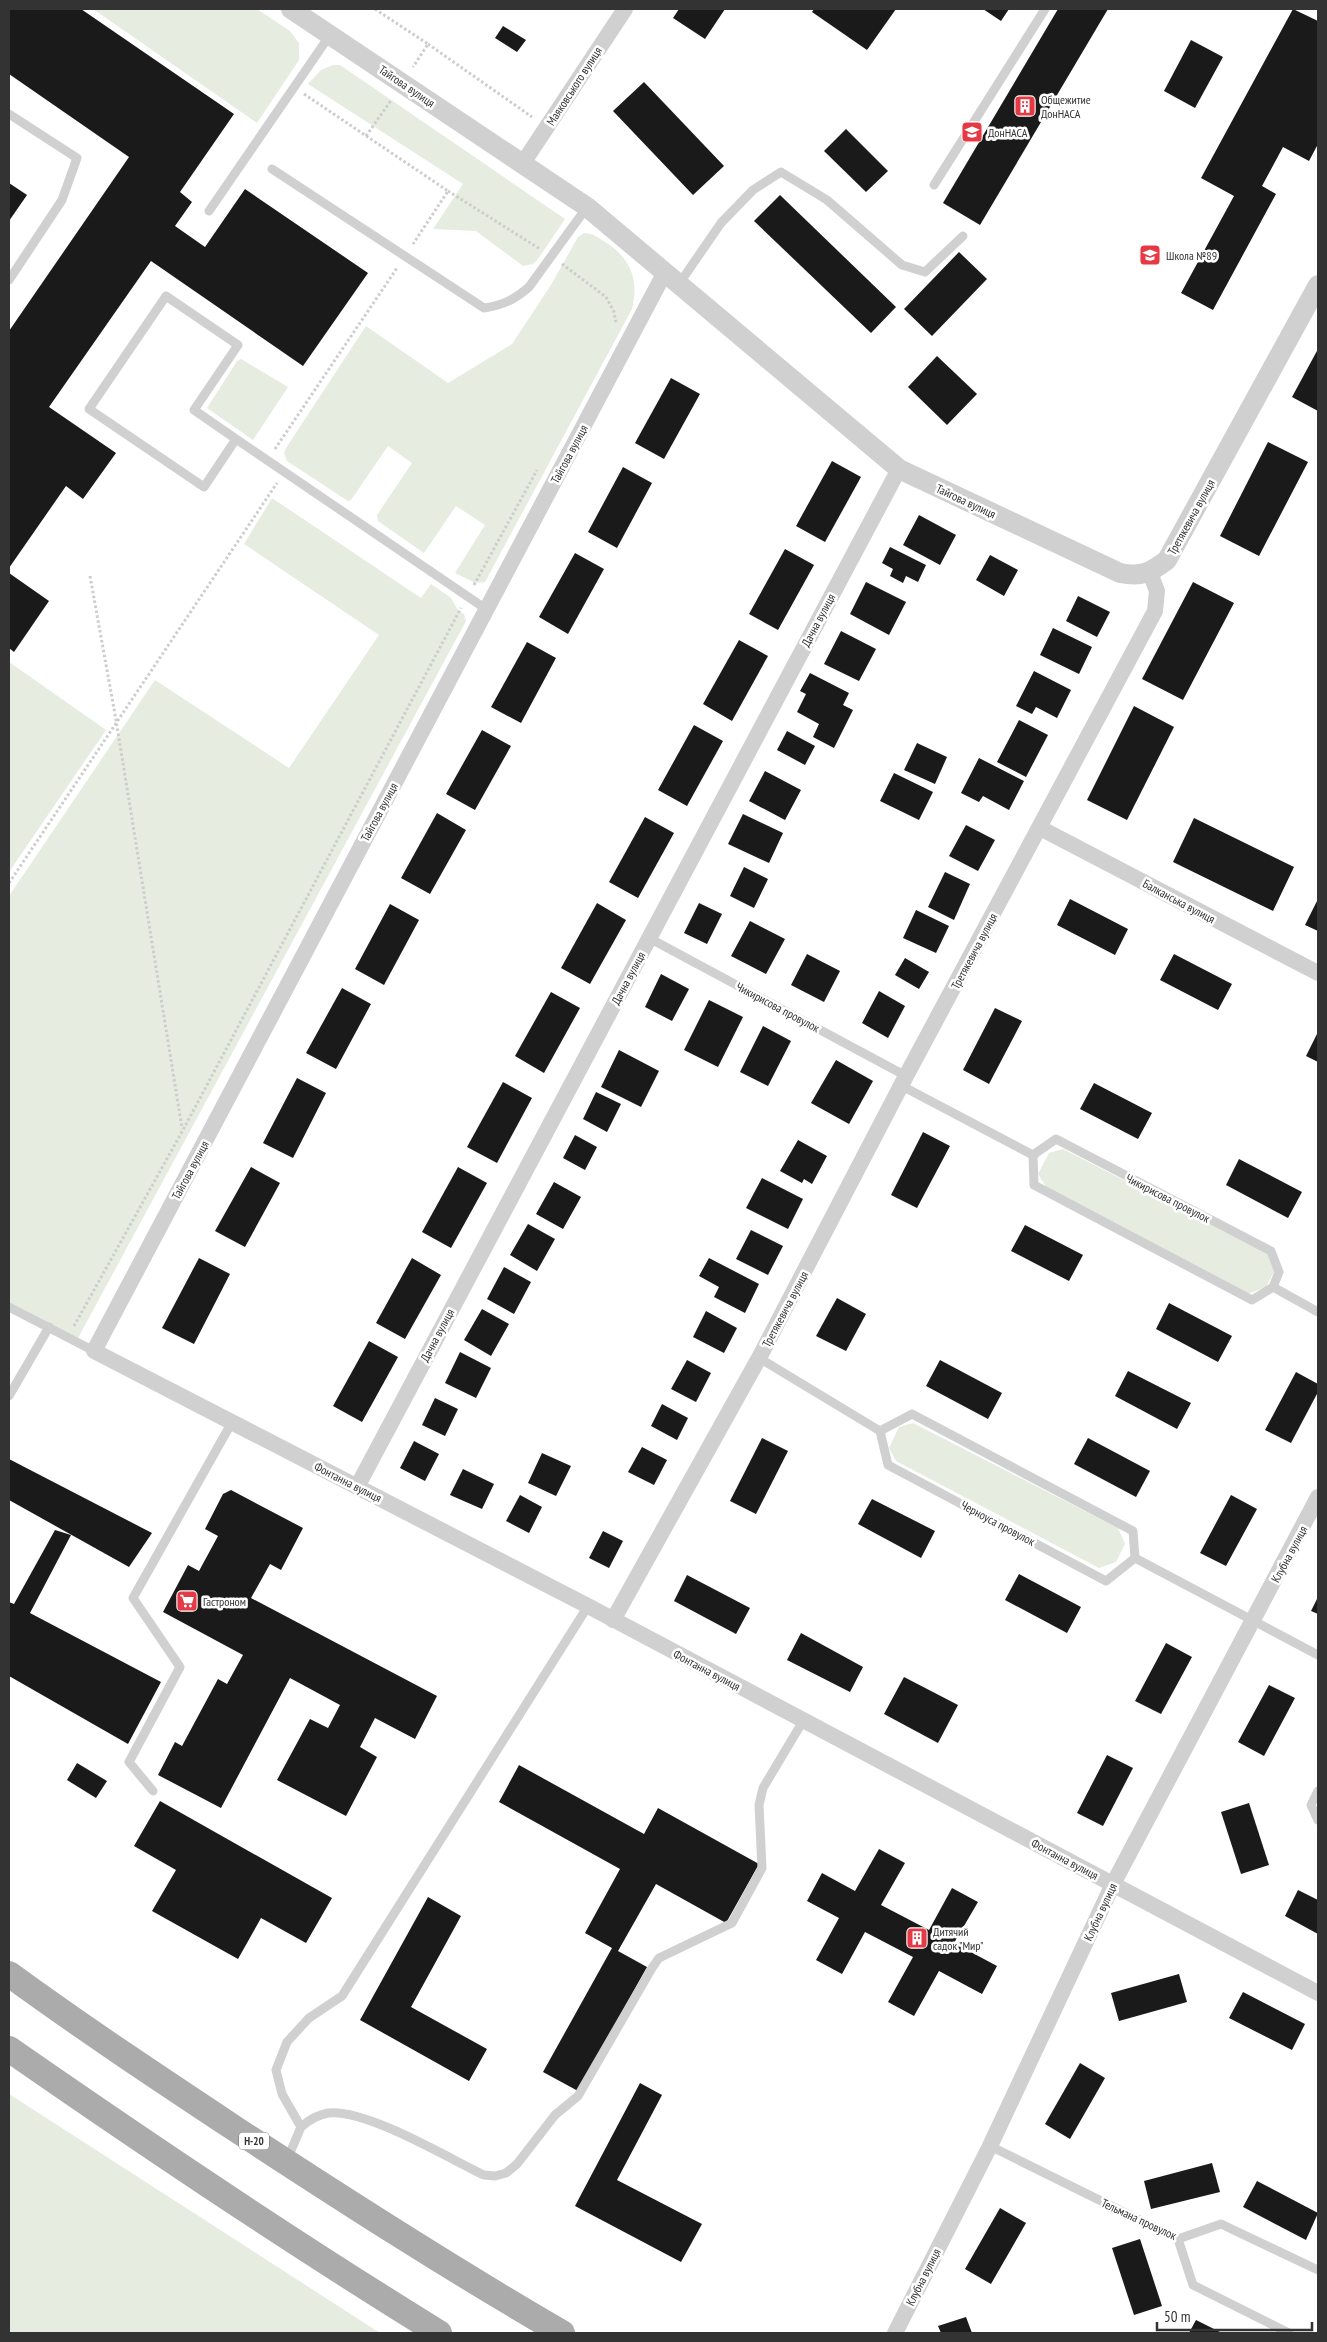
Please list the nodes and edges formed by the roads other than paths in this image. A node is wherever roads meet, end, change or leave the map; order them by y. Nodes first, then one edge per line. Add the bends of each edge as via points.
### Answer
1 (625, 9) edge
2 (1045, 9) edge
3 (297, 10) edge
4 (330, 35) junction
5 (9, 114) edge
6 (523, 163) junction
7 (272, 169) dead end
8 (934, 185) dead end
9 (587, 207) junction
10 (209, 211) dead end
11 (963, 236) dead end
12 (672, 278) junction
13 (9, 280) edge
14 (1318, 285) edge
15 (236, 439) junction
16 (899, 469) junction
17 (1150, 573) junction
18 (486, 609) junction
19 (1040, 828) junction
20 (649, 938) junction
21 (1318, 973) edge
22 (904, 1081) junction
23 (1033, 1155) junction
24 (1273, 1287) junction
25 (9, 1307) edge
26 (1318, 1312) edge
27 (49, 1328) junction
28 (94, 1351) junction
29 (759, 1358) junction
30 (9, 1396) edge
31 (232, 1422) junction
32 (880, 1430) junction
33 (356, 1487) junction
34 (1318, 1498) edge
35 (1135, 1558) junction
36 (588, 1606) junction
37 (613, 1620) junction
38 (1254, 1620) junction
39 (1318, 1655) edge
40 (803, 1721) junction
41 (153, 1791) dead end
42 (1318, 1791) edge
43 (1318, 1820) edge
44 (1113, 1884) junction
45 (9, 1974) edge
46 (1318, 1993) edge
47 (9, 2048) edge
48 (301, 2127) junction
49 (990, 2146) junction
50 (286, 2162) junction
51 (1178, 2239) junction
52 (1318, 2270) edge
53 (440, 2333) edge
54 (562, 2333) edge
55 (895, 2333) edge
56 (1289, 2333) edge

1 - 6 street, Маяковського вулиця
2 - 8 lane
3 - 4 street, Тайгова вулиця
4 - 6 street, Тайгова вулиця
4 - 10 lane
5 - 13 lane via 77,158 62,200
6 - 9 street, Тайгова вулиця
7 - 9 lane via 484,308 504,305 529,287
9 - 12 street, Тайгова вулиця
11 - 12 lane via 925,272 902,266 826,200 781,172 753,190
12 - 16 street, Тайгова вулиця
12 - 18 street, Тайгова вулиця
14 - 17 street, Третякевича вулиця via 1174,548 1167,560
15 - 15 lane via 194,410 238,345 166,296 89,409 204,487
15 - 18 lane
16 - 17 street, Тайгова вулиця via 1120,573 1134,576
16 - 20 street, Дачна вулиця
17 - 19 street, Третякевича вулиця via 1157,591 1155,611
18 - 28 street, Тайгова вулиця
19 - 21 street, Балканська вулиця
19 - 22 street, Третякевича вулиця
20 - 22 lane, Чикирисова провулок
20 - 33 street, Дачна вулиця
22 - 23 lane, Чикирисова провулок
22 - 29 street, Третякевича вулиця
23 - 24 lane via 1034,1185 1252,1300
23 - 24 lane, Чикирисова провулок via 1056,1140 1271,1252 1279,1272
24 - 26 lane
25 - 27 lane
27 - 28 lane
27 - 30 lane
28 - 31 street, Фонтанна вулиця
29 - 32 lane
29 - 37 street, Третякевича вулиця
31 - 33 street, Фонтанна вулиця
31 - 41 lane via 133,1598 180,1667 129,1762
32 - 35 lane via 912,1414 1134,1531
32 - 35 lane, Черноуса провулок via 888,1465 1106,1581
33 - 36 street, Фонтанна вулиця
34 - 38 street, Клубна вулиця
35 - 38 lane
36 - 37 street, Фонтанна вулиця
36 - 48 lane via 342,1996 309,2018 287,2042 276,2070 282,2094
37 - 40 street, Фонтанна вулиця
38 - 39 lane
38 - 44 street, Клубна вулиця
40 - 44 street, Фонтанна вулиця
40 - 48 lane via 763,1788 759,1805 762,1868 732,1923 659,1958 578,2096 555,2115 517,2164 506,2173 484,2175 376,2122 348,2114 328,2113 312,2118
42 - 43 lane via 1311,1805
44 - 46 street, Фонтанна вулиця
44 - 49 street, Клубна вулиця
45 - 50 main road, Н-20 via 79,2025
47 - 53 main road via 315,2256
48 - 50 lane
49 - 51 lane, Тельмана провулок
49 - 55 street, Клубна вулиця
50 - 54 main road, Н-20 via 452,2269
51 - 52 lane, Тельмана провулок via 1221,2224
51 - 56 lane via 1193,2285

